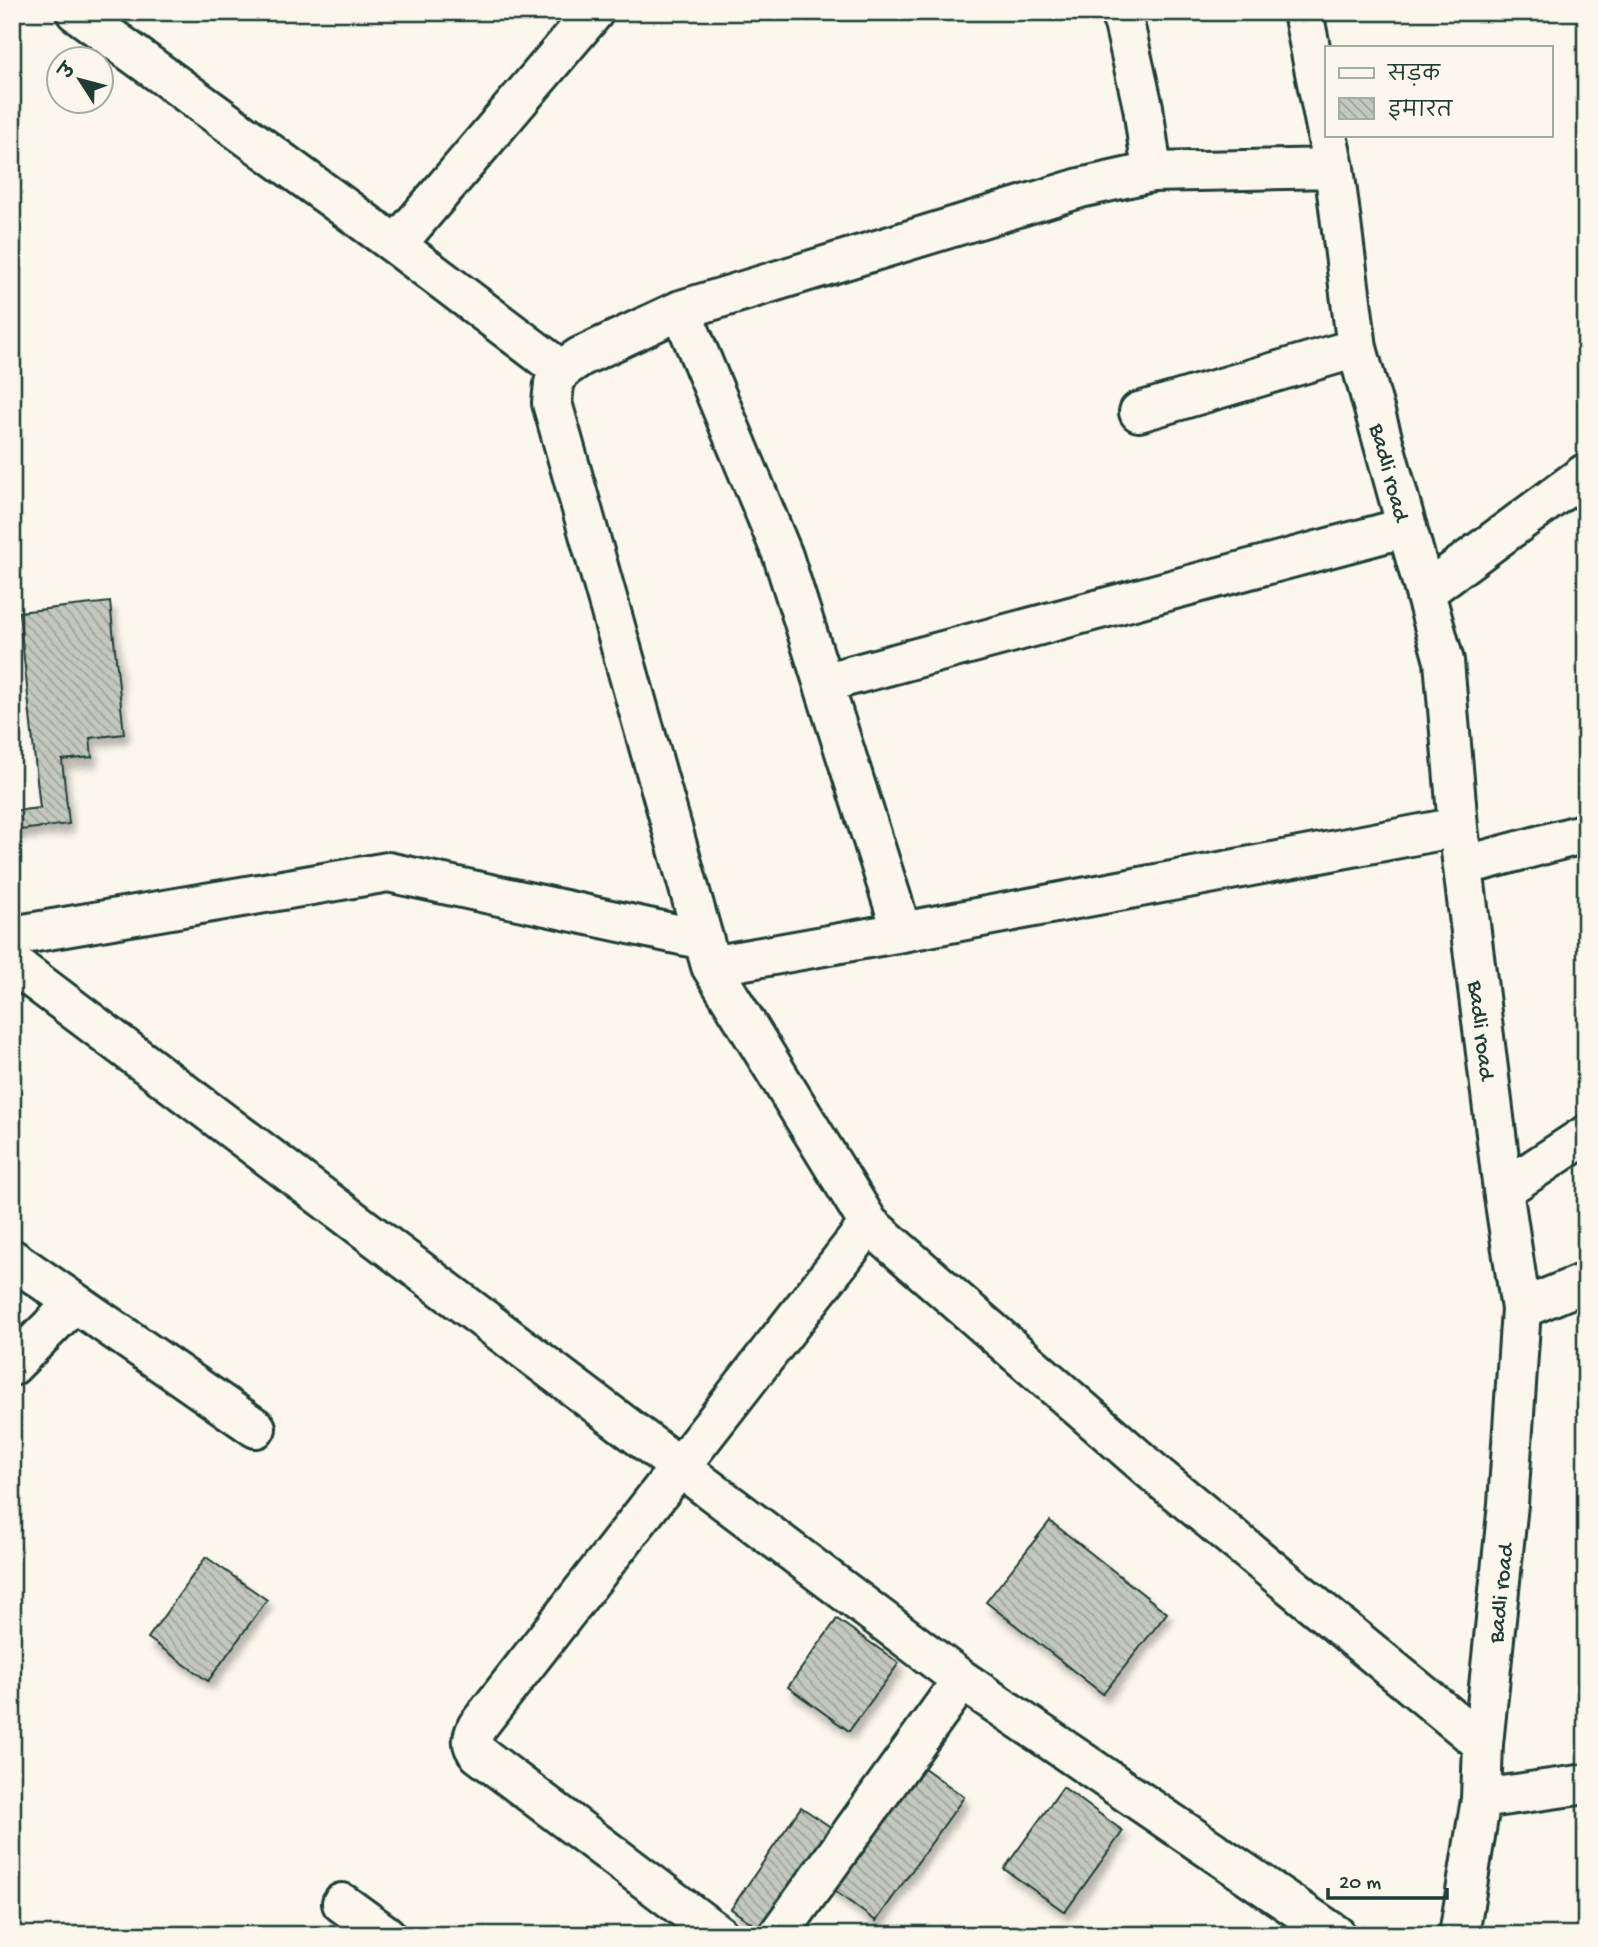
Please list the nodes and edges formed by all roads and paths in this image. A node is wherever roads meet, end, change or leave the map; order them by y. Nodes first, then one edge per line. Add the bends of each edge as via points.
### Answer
1 (76, 12) edge
2 (594, 12) edge
3 (1119, 12) edge
4 (1303, 12) edge
5 (1325, 125) edge
6 (1329, 145) edge
7 (1152, 172) junction
8 (396, 246) junction
9 (681, 310) junction
10 (1357, 348) junction
11 (561, 370) junction
12 (1139, 412) dead end
13 (1586, 473) edge
14 (1406, 527) junction
15 (1425, 592) junction
16 (823, 683) junction
17 (1458, 827) junction
18 (1586, 833) edge
19 (1463, 866) junction
20 (902, 932) junction
21 (12, 936) edge
22 (708, 953) junction
23 (12, 963) edge
24 (1586, 1135) edge
25 (1503, 1190) junction
26 (869, 1224) junction
27 (12, 1259) edge
28 (1586, 1282) edge
29 (74, 1303) junction
30 (1521, 1309) junction
31 (12, 1366) edge
32 (256, 1428) dead end
33 (680, 1467) junction
34 (962, 1680) junction
35 (1483, 1744) junction
36 (1586, 1784) edge
37 (1481, 1799) junction
38 (342, 1903) dead end
39 (386, 1935) edge
40 (719, 1935) edge
41 (778, 1935) edge
42 (1336, 1935) edge
43 (1459, 1935) edge

1 - 8 street
2 - 8 street
3 - 7 street via 1143,107
4 - 5 street, Badli road
6 - 7 street
6 - 10 street, Badli road
7 - 9 street via 1080,188
8 - 11 street
9 - 11 street
9 - 16 street via 783,556
10 - 12 street
10 - 14 street, Badli road
11 - 22 street via 552,403
13 - 15 street
14 - 15 street, Badli road
14 - 16 street
15 - 17 street, Badli road via 1444,661
16 - 20 street
17 - 19 street, Badli road
17 - 20 street
18 - 19 street
19 - 25 street, Badli road
20 - 22 street
21 - 22 street via 388,872
22 - 26 street
23 - 33 street
24 - 25 street
25 - 30 street, Badli road
26 - 33 street
26 - 35 street via 1160,1478
27 - 29 street
28 - 30 street
29 - 31 street
29 - 32 street
30 - 35 street, Badli road via 1508,1504
33 - 34 street
33 - 40 street via 472,1738 473,1747
34 - 41 street
34 - 42 street
35 - 37 street, Badli road
36 - 37 street
37 - 43 street, Badli road
38 - 39 street

